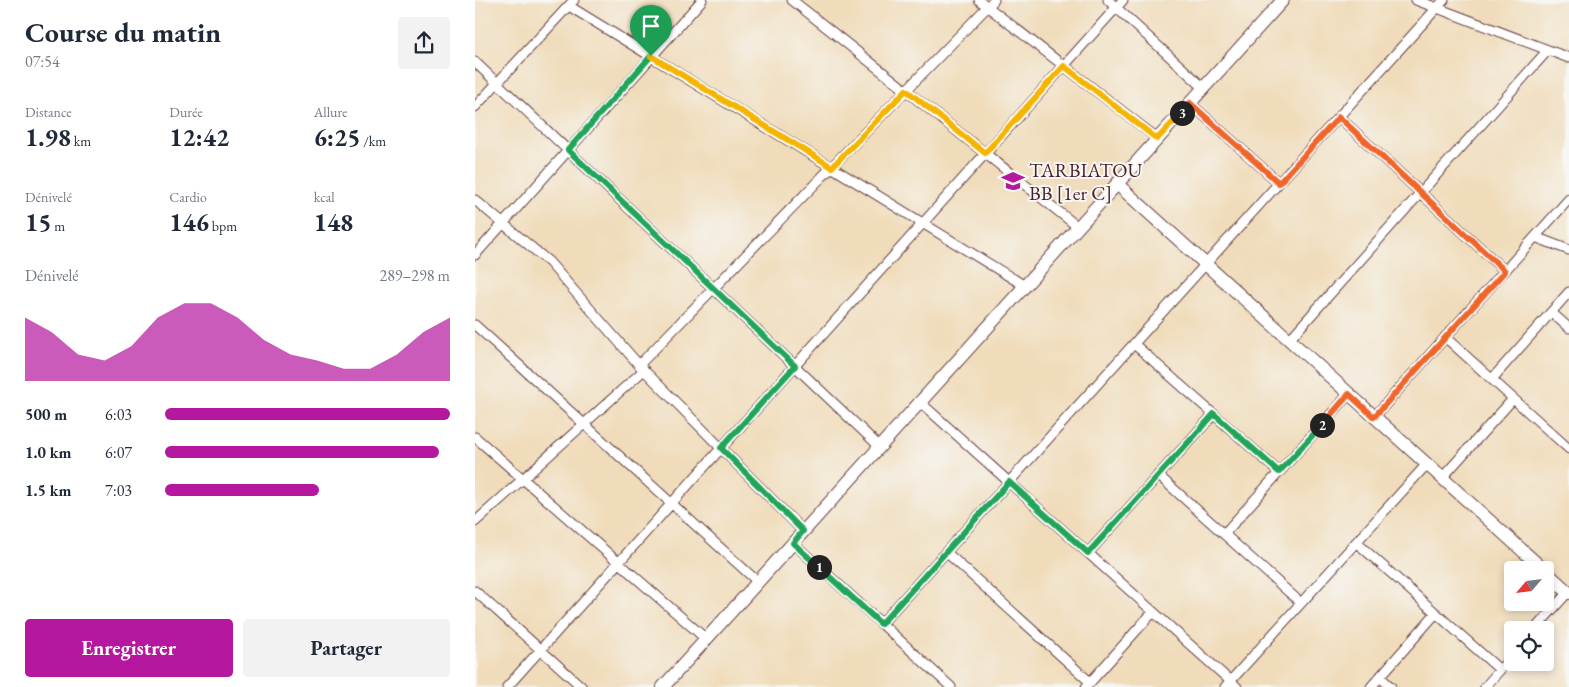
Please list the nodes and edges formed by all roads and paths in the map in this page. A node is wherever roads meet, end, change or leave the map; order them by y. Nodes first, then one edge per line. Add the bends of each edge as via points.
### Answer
1 (702, 0) edge
2 (792, 0) edge
3 (979, 0) edge
4 (1107, 0) edge
5 (1123, 0) edge
6 (1283, 0) edge
7 (1416, 0) edge
8 (1444, 0) edge
9 (571, 3) edge
10 (991, 3) edge
11 (1116, 8) junction
12 (1437, 8) junction
13 (1548, 50) junction
14 (651, 56) junction
15 (1569, 58) edge
16 (475, 62) edge
17 (1064, 66) junction
18 (497, 83) junction
19 (1204, 88) junction
20 (906, 90) junction
21 (1190, 103) junction
22 (475, 107) edge
23 (1339, 117) junction
24 (1157, 139) junction
25 (568, 150) junction
26 (985, 153) junction
27 (832, 167) junction
28 (1279, 183) junction
29 (1117, 184) junction
30 (1420, 193) junction
31 (1569, 199) edge
32 (475, 200) edge
33 (923, 223) junction
34 (503, 224) junction
35 (1078, 227) junction
36 (1535, 237) junction
37 (1569, 250) edge
38 (475, 255) edge
39 (1206, 264) junction
40 (1505, 271) junction
41 (1025, 286) junction
42 (713, 288) junction
43 (1569, 292) edge
44 (1551, 312) junction
45 (475, 325) edge
46 (1569, 328) edge
47 (1445, 337) junction
48 (1289, 340) junction
49 (1134, 344) junction
50 (795, 366) junction
51 (641, 367) junction
52 (1492, 379) junction
53 (1349, 394) junction
54 (1513, 399) junction
55 (920, 402) junction
56 (1214, 414) junction
57 (1374, 417) junction
58 (584, 424) junction
59 (475, 437) edge
60 (880, 446) junction
61 (721, 448) junction
62 (1569, 449) edge
63 (1427, 464) junction
64 (1279, 472) junction
65 (1158, 476) junction
66 (1442, 478) junction
67 (523, 479) junction
68 (1009, 482) junction
69 (671, 503) junction
70 (475, 522) edge
71 (803, 531) junction
72 (1224, 534) junction
73 (1357, 542) junction
74 (793, 543) junction
75 (946, 552) junction
76 (1088, 553) junction
77 (1534, 561) edge
78 (618, 562) junction
79 (1554, 579) edge
80 (758, 582) junction
81 (475, 591) edge
82 (1569, 592) edge
83 (1301, 603) junction
84 (1153, 612) junction
85 (1436, 613) junction
86 (1542, 621) edge
87 (881, 624) junction
88 (706, 639) junction
89 (540, 650) junction
90 (1504, 665) edge
91 (1500, 670) junction
92 (1380, 677) junction
93 (1088, 684) edge
94 (1231, 685) edge
95 (949, 686) edge
96 (507, 687) edge
97 (581, 687) edge
98 (663, 687) edge
99 (1371, 687) edge
100 (1391, 687) edge
101 (1485, 687) edge

1 - 14 street
2 - 20 street
3 - 10 street
4 - 11 street
5 - 11 street
6 - 19 street
7 - 12 street
8 - 12 street
9 - 14 street
9 - 18 street
10 - 17 street
10 - 20 street
11 - 17 street
11 - 19 street
12 - 13 street
12 - 23 street
13 - 15 street
13 - 30 street
14 - 25 street
14 - 27 street
16 - 18 street
17 - 24 street
17 - 26 street
18 - 22 street
18 - 25 street
19 - 21 street
20 - 26 street
20 - 27 street
21 - 24 street
21 - 28 street
23 - 28 street
23 - 30 street
24 - 29 street
25 - 34 street
25 - 42 street
26 - 33 street
26 - 35 street
27 - 33 street
27 - 42 street
28 - 39 street
29 - 35 street
29 - 39 street
30 - 40 street
30 - 48 street
31 - 36 street
32 - 34 street
33 - 41 street
33 - 50 street
34 - 38 street
34 - 51 street via 549,262
35 - 41 street
36 - 37 street
36 - 40 street
39 - 48 street
39 - 49 street
40 - 47 street
41 - 55 street
42 - 50 street
42 - 51 street
43 - 44 street
44 - 46 street
44 - 52 street
45 - 58 street
47 - 52 street
47 - 57 street
48 - 53 street
49 - 56 street
49 - 68 street
50 - 60 street
50 - 61 street
51 - 58 street
51 - 61 street
52 - 54 street
53 - 57 street
53 - 64 street
54 - 62 street
54 - 66 street
55 - 60 street
55 - 68 street
56 - 64 street
56 - 65 street
57 - 63 street
58 - 67 street
58 - 69 street
59 - 67 street
60 - 71 street
61 - 69 street
61 - 71 street
63 - 66 street
63 - 73 street
64 - 72 street
65 - 72 street
65 - 76 street
66 - 77 street
67 - 70 street
67 - 78 street
68 - 75 street
68 - 76 street
69 - 78 street
69 - 80 street
71 - 74 street
72 - 83 street
73 - 83 street
73 - 85 street
74 - 80 street
74 - 87 street
75 - 87 street
75 - 93 street
76 - 84 street
78 - 88 street
78 - 89 street
79 - 82 street
80 - 88 street
81 - 89 street
82 - 86 street
83 - 94 street
84 - 93 street
84 - 94 street
85 - 91 street
85 - 92 street
87 - 95 street
88 - 98 street
89 - 96 street
89 - 97 street
90 - 91 street
91 - 101 street
92 - 99 street
92 - 100 street

